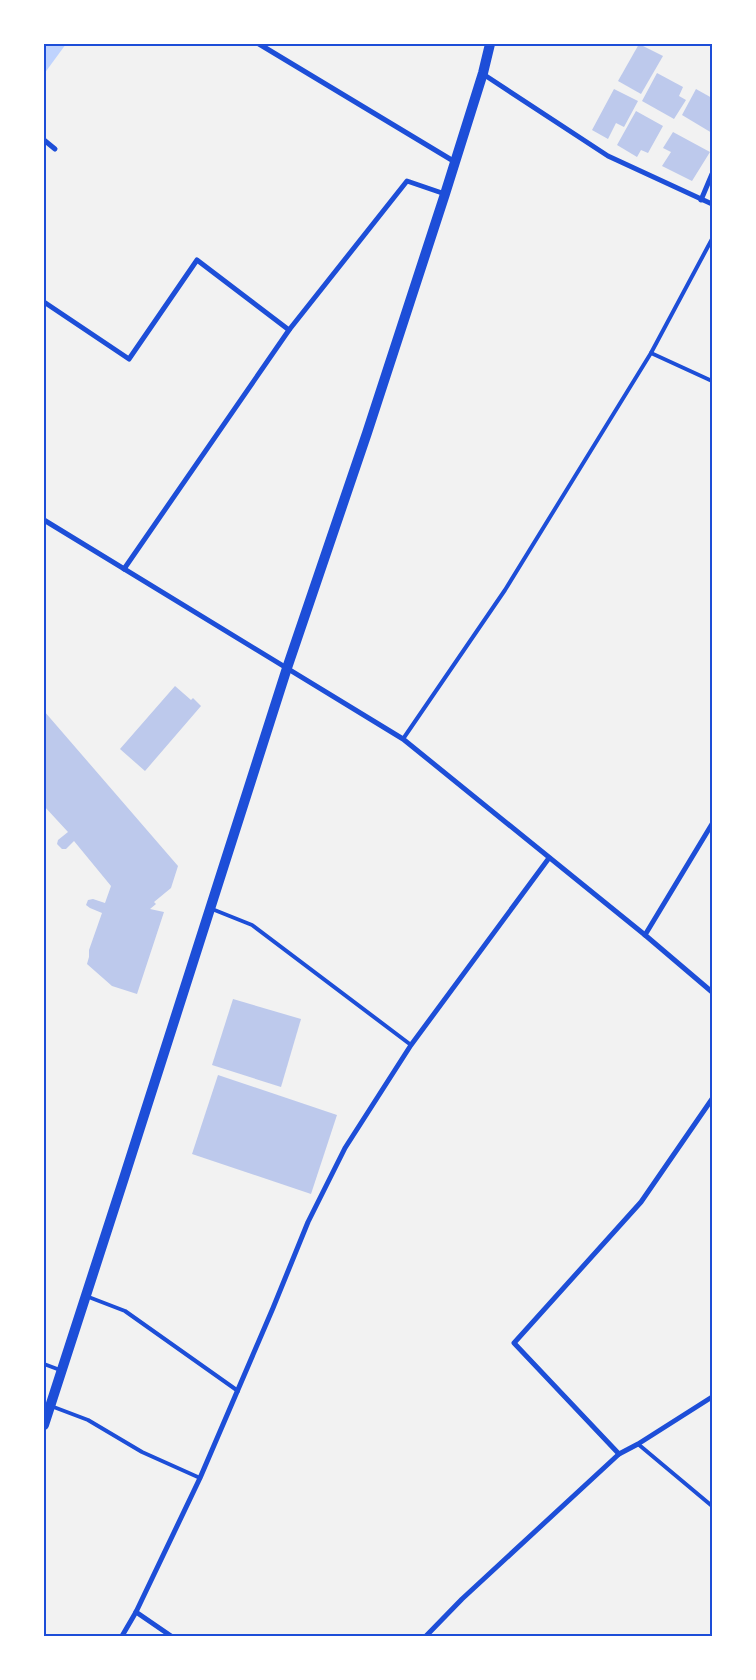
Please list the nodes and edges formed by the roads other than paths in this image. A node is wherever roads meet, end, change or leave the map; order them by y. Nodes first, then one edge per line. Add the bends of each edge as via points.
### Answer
1 (259, 44) edge
2 (490, 44) edge
3 (483, 73) junction
4 (44, 140) edge
5 (55, 148) dead end
6 (455, 162) junction
7 (712, 174) edge
8 (445, 194) junction
9 (701, 200) junction
10 (712, 204) edge
11 (712, 239) edge
12 (44, 302) edge
13 (289, 330) junction
14 (651, 353) junction
15 (712, 381) edge
16 (44, 520) edge
17 (124, 569) junction
18 (287, 668) junction
19 (403, 739) junction
20 (712, 824) edge
21 (549, 858) junction
22 (211, 908) junction
23 (645, 935) junction
24 (712, 992) edge
25 (411, 1045) junction
26 (712, 1099) edge
27 (86, 1296) junction
28 (44, 1364) edge
29 (62, 1370) junction
30 (238, 1391) junction
31 (712, 1397) edge
32 (50, 1406) junction
33 (44, 1425) edge
34 (638, 1444) junction
35 (619, 1454) junction
36 (200, 1478) junction
37 (712, 1506) edge
38 (136, 1612) junction
39 (122, 1636) edge
40 (171, 1636) edge
41 (426, 1636) edge

1 - 6 street
2 - 3 main road
3 - 6 main road
3 - 9 street via 608,156
4 - 5 street
6 - 8 main road
7 - 9 street
8 - 13 street via 407,180
8 - 18 main road
9 - 10 street
11 - 14 lane
12 - 13 street via 129,359 197,260
13 - 17 street
14 - 15 lane
14 - 19 lane via 505,590
16 - 17 street
17 - 18 street
18 - 19 street
18 - 22 main road
19 - 21 street
20 - 23 street
21 - 23 street
21 - 25 street
22 - 25 lane via 252,925
22 - 27 main road
23 - 24 street
25 - 30 street via 345,1148 308,1222
26 - 35 street via 641,1202 514,1343
27 - 29 main road
27 - 30 lane via 125,1311
28 - 29 lane
29 - 32 main road
30 - 36 street
31 - 34 street
32 - 33 main road
32 - 36 lane via 88,1420 142,1452
34 - 35 street
34 - 37 lane
35 - 41 street
36 - 38 street
38 - 39 street
38 - 40 street

